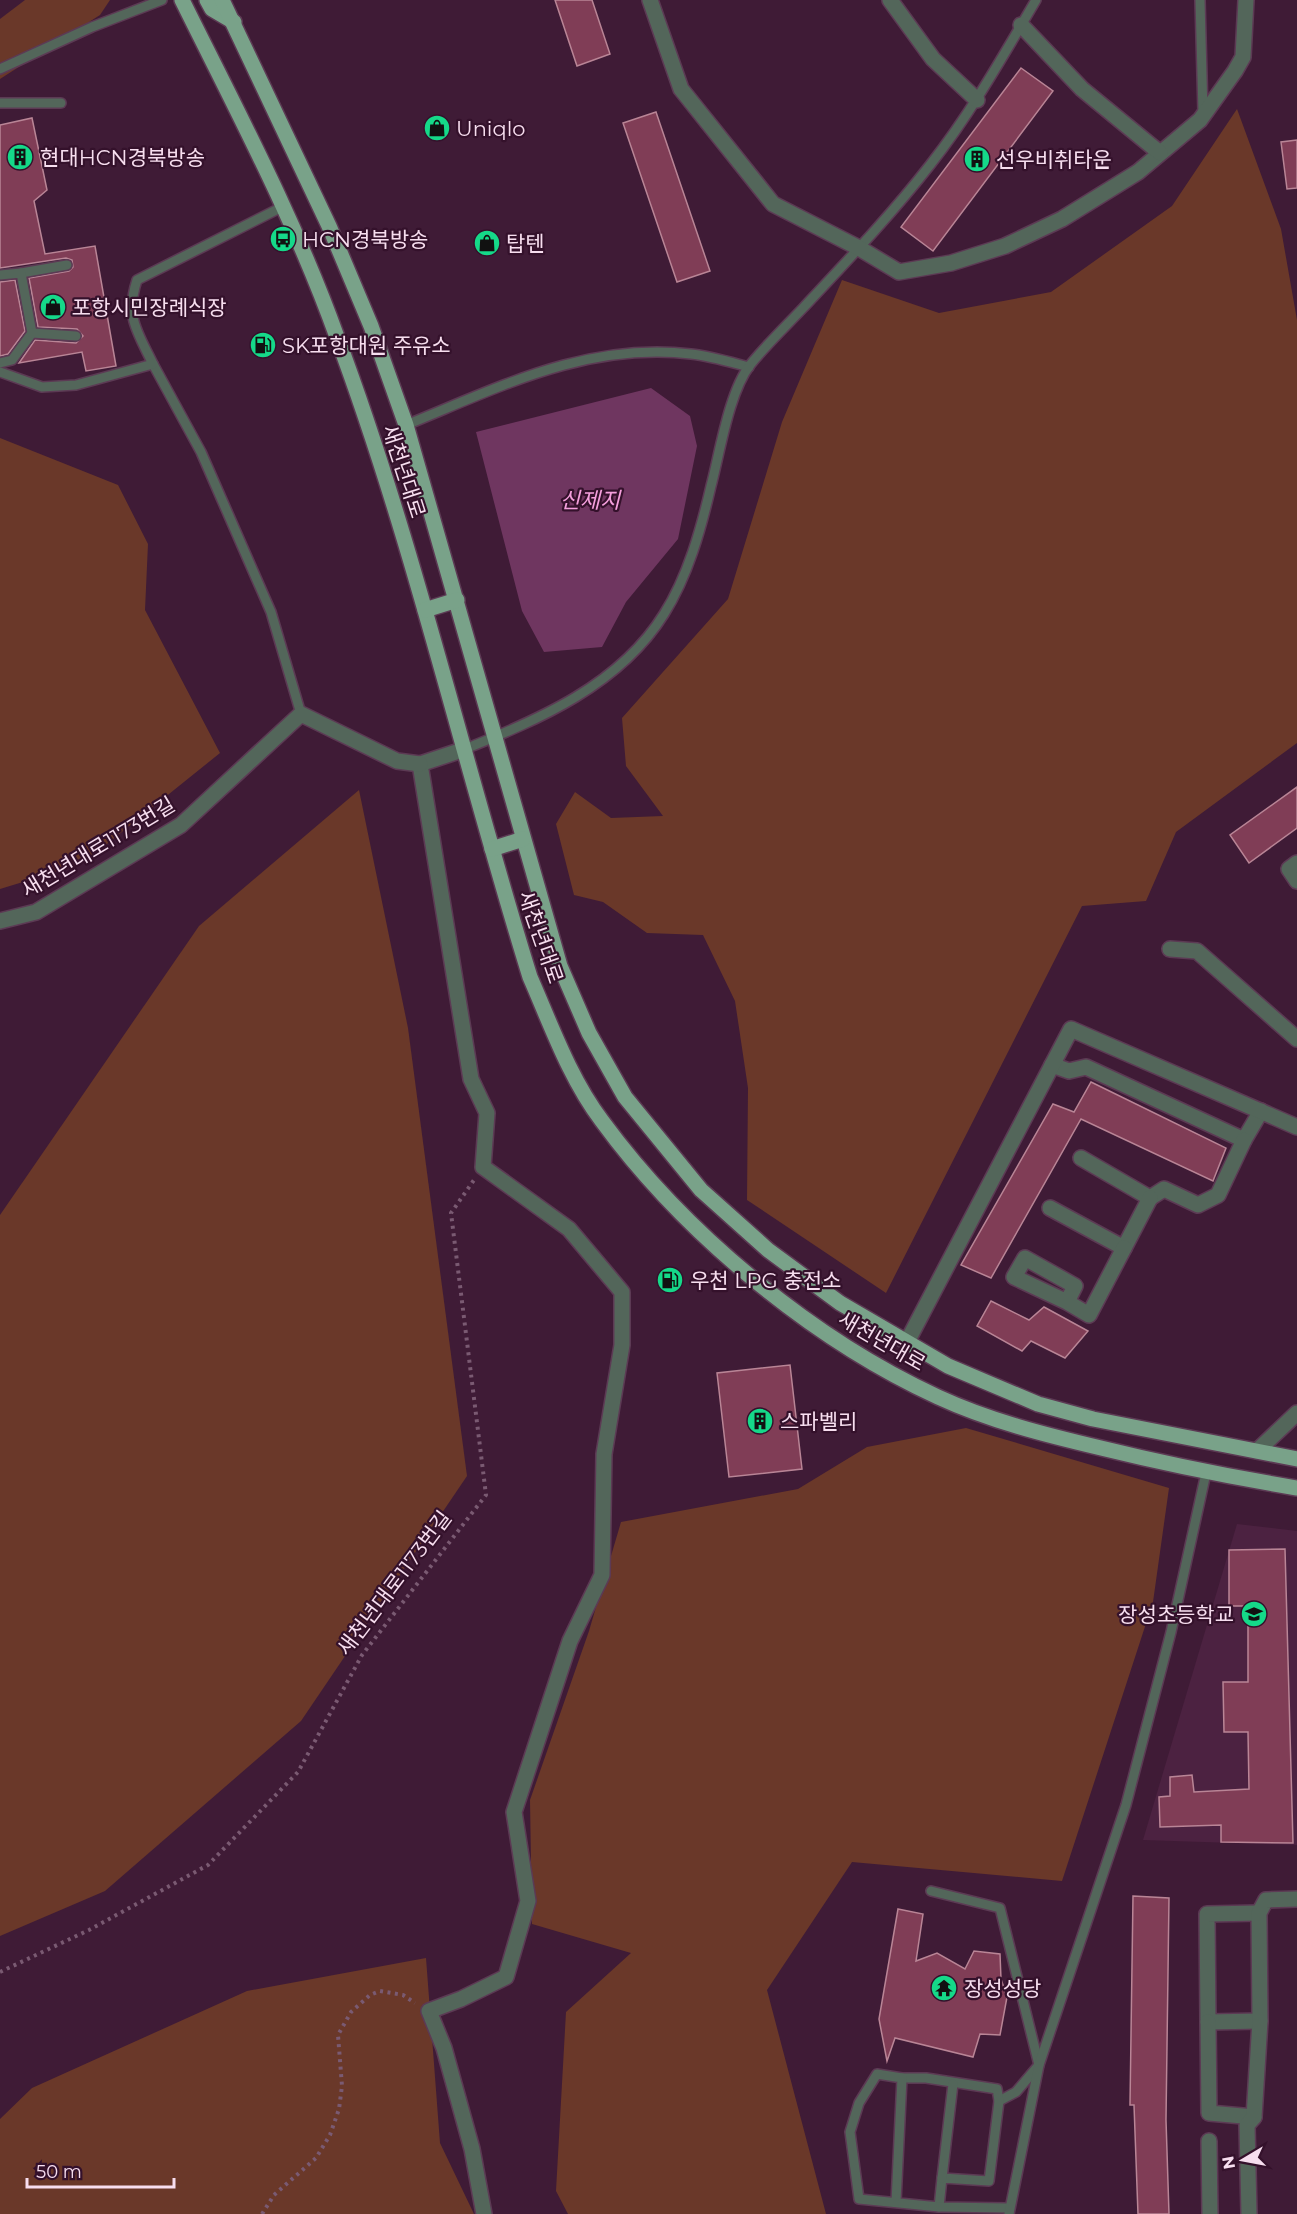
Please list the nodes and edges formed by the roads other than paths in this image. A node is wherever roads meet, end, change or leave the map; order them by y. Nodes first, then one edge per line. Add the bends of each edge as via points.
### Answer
1 (162, 0) edge
2 (182, 0) edge
3 (207, 0) edge
4 (222, 0) edge
5 (650, 0) edge
6 (890, 0) edge
7 (1036, 0) edge
8 (1200, 0) edge
9 (1246, 0) edge
10 (234, 22) junction
11 (1021, 25) junction
12 (0, 69) edge
13 (977, 100) junction
14 (0, 103) edge
15 (61, 103) dead end
16 (1203, 116) junction
17 (1160, 153) junction
18 (284, 206) junction
19 (859, 248) junction
20 (67, 265) dead end
21 (21, 273) junction
22 (0, 275) edge
23 (32, 333) junction
24 (76, 336) dead end
25 (0, 363) edge
26 (153, 364) junction
27 (749, 367) junction
28 (0, 372) edge
29 (406, 425) junction
30 (457, 600) junction
31 (425, 610) junction
32 (301, 714) junction
33 (496, 737) junction
34 (465, 749) junction
35 (420, 764) junction
36 (523, 839) junction
37 (492, 849) junction
38 (1297, 863) edge
39 (1297, 881) edge
40 (0, 921) edge
41 (1170, 949) dead end
42 (1297, 1039) edge
43 (1052, 1065) junction
44 (1261, 1111) junction
45 (1297, 1127) edge
46 (1244, 1140) junction
47 (1081, 1158) dead end
48 (1150, 1198) junction
49 (1050, 1208) dead end
50 (1124, 1248) junction
51 (1067, 1302) dead end
52 (907, 1342) junction
53 (1297, 1413) edge
54 (1257, 1451) junction
55 (1297, 1459) edge
56 (1206, 1473) junction
57 (1297, 1488) edge
58 (931, 1891) dead end
59 (1297, 1899) edge
60 (1259, 1913) junction
61 (1260, 2021) junction
62 (1208, 2022) junction
63 (1039, 2065) junction
64 (902, 2078) junction
65 (953, 2084) junction
66 (999, 2101) junction
67 (1254, 2117) junction
68 (1209, 2141) dead end
69 (942, 2178) junction
70 (896, 2202) junction
71 (939, 2207) junction
72 (1009, 2211) edge
73 (484, 2214) edge
74 (1210, 2214) edge
75 (1249, 2214) edge

1 - 12 lane
2 - 18 main road, 새천년대로
3 - 10 main road via 212,9
4 - 10 main road, 새천년대로
5 - 19 street via 681,89 773,204
6 - 13 street via 933,60
7 - 11 lane
8 - 16 lane
9 - 16 street via 1243,57
10 - 29 main road, 새천년대로 via 329,226 371,326
11 - 13 lane
11 - 17 street via 1082,89
13 - 19 lane via 930,165
14 - 15 lane
16 - 17 street
17 - 19 street via 1138,172 1062,219 1005,246 951,263 899,272
18 - 26 lane via 137,280 130,301 134,326
18 - 31 main road, 새천년대로 via 337,336
19 - 27 lane
20 - 21 lane
21 - 22 lane
21 - 23 lane
23 - 24 lane
23 - 25 lane via 12,360
26 - 28 lane via 76,385 42,387
26 - 32 lane via 201,452 271,612
27 - 29 lane via 691,354 617,354 548,367
27 - 33 lane via 730,410 702,526 664,614 635,650 589,689
29 - 30 main road, 새천년대로
30 - 31 main road
30 - 33 main road, 새천년대로
31 - 34 main road, 새천년대로
32 - 35 street via 397,762
32 - 40 street, 새천년대로1173번길 via 181,825 36,912
33 - 34 lane
33 - 36 main road, 새천년대로
34 - 35 street
34 - 37 main road, 새천년대로
35 - 73 street via 471,1079 487,1113 483,1167 569,1229 622,1292 622,1345 604,1454 602,1575 570,1641 514,1812 528,1901 506,1977 429,2011 444,2048 466,2127
36 - 37 main road
36 - 52 main road, 새천년대로 via 560,966 589,1034 625,1097 701,1190 760,1242 840,1303
37 - 56 main road, 새천년대로 via 530,977 565,1056 601,1120 665,1197 739,1266 814,1325 939,1398 1037,1433
38 - 39 street via 1288,869
41 - 42 street via 1197,951
43 - 44 street via 1071,1029
43 - 46 street via 1069,1071 1086,1067
43 - 52 street
44 - 45 street
44 - 46 street
46 - 48 street via 1218,1195 1198,1205 1164,1189
47 - 48 street
48 - 50 street
49 - 50 street
50 - 51 street via 1089,1315
52 - 54 main road, 새천년대로 via 948,1366 1038,1404 1093,1419
53 - 54 street
54 - 55 main road, 새천년대로
56 - 57 main road, 새천년대로
56 - 63 lane via 1171,1632 1126,1805
58 - 63 lane via 1000,1908
59 - 60 street via 1266,1900
60 - 61 street
60 - 62 street via 1207,1914
61 - 62 street
61 - 67 street
62 - 67 street via 1209,2113
63 - 66 lane via 1016,2092
63 - 72 lane
64 - 65 lane
64 - 70 lane
64 - 70 lane via 877,2074 859,2103 850,2132 859,2199
65 - 66 lane via 997,2089
65 - 69 lane
66 - 69 lane via 988,2181
67 - 75 street via 1247,2125
68 - 74 street
69 - 71 lane
70 - 71 lane
71 - 72 lane

